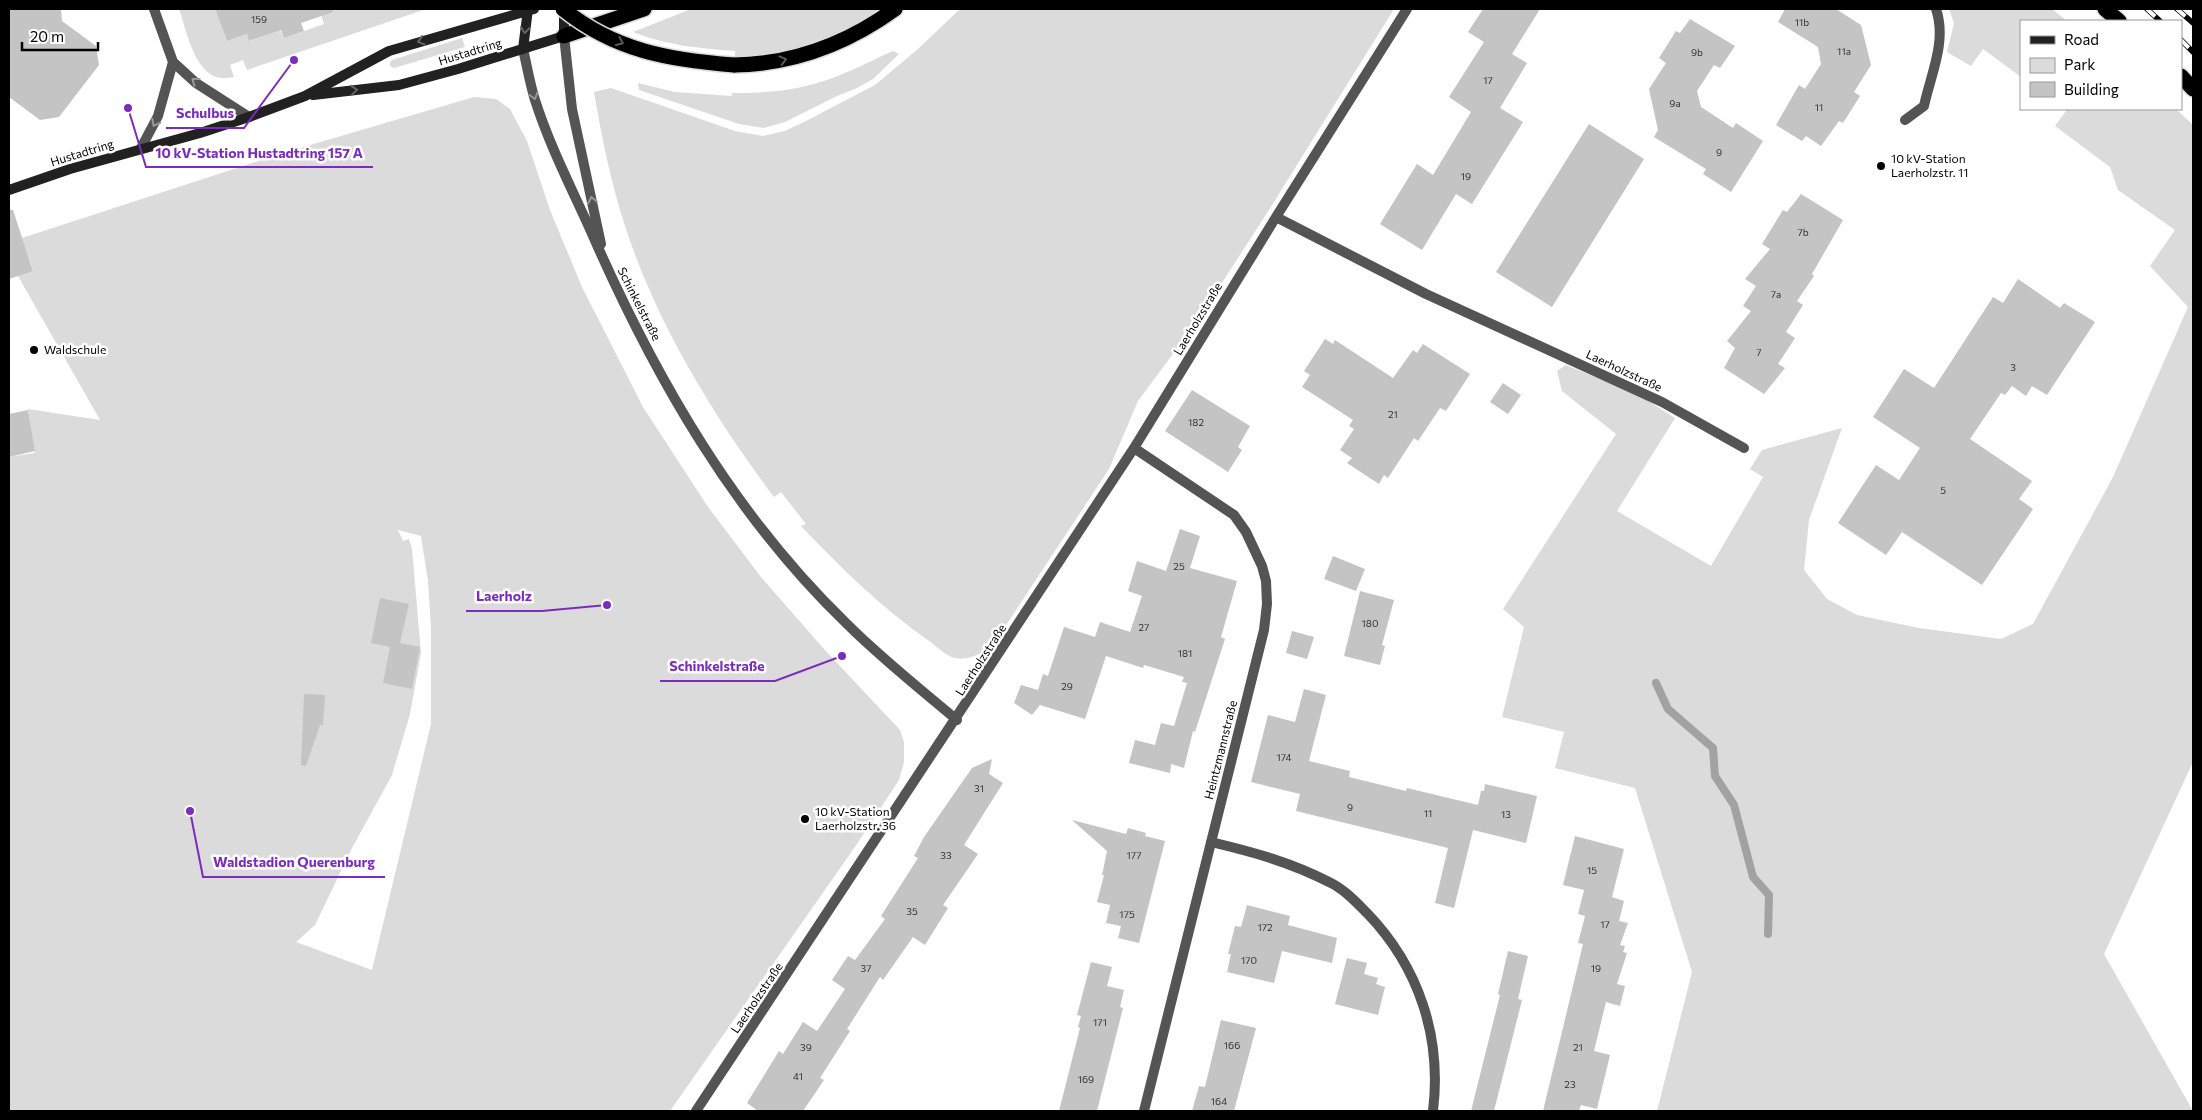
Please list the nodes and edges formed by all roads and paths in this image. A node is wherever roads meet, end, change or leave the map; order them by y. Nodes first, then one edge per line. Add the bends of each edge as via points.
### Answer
1 (154, 9) edge
2 (530, 9) edge
3 (564, 9) edge
4 (644, 9) edge
5 (895, 9) edge
6 (1407, 9) edge
7 (1936, 9) edge
8 (2105, 9) edge
9 (2118, 20) edge
10 (564, 36) junction
11 (523, 49) junction
12 (173, 62) junction
13 (2182, 77) edge
14 (2193, 89) edge
15 (305, 96) junction
16 (249, 117) junction
17 (1905, 120) dead end
18 (141, 148) junction
19 (9, 190) edge
20 (1276, 217) junction
21 (606, 265) junction
22 (1134, 448) junction
23 (1744, 448) dead end
24 (957, 720) junction
25 (1211, 842) junction
26 (696, 1111) edge
27 (1144, 1111) edge
28 (1433, 1111) edge

1 - 12 street
2 -> 11 street, Hustadtring
2 -> 15 street, Hustadtring via 389,51
3 -> 5 highway, bridge via 601,33 654,55 734,65 774,62 808,53 842,40
3 - 10 street
4 - 10 highway
6 - 20 street, Laerholzstraße
7 - 17 street via 1940,37 1924,106
8 - 9 highway
10 - 11 street, Hustadtring
21 -> 10 street, Schinkelstraße via 572,109
15 -> 11 street, Hustadtring via 399,85
11 -> 21 street, Schinkelstraße via 547,134
16 -> 12 street via 196,83
12 -> 18 street via 158,116
13 - 14 highway
15 - 16 street, Hustadtring
16 - 18 street, Hustadtring
18 - 19 street, Hustadtring
20 - 22 street, Laerholzstraße
20 - 23 street, Laerholzstraße via 1426,294 1655,398
21 - 24 street, Schinkelstraße via 665,383 715,465 780,552 873,650
22 - 24 street, Laerholzstraße
22 - 25 street, Heintzmannstraße via 1234,515 1256,550 1266,581 1264,630
24 - 26 street, Laerholzstraße
25 - 27 street, Heintzmannstraße
25 - 28 street via 1278,859 1331,883 1354,900 1386,933 1405,962 1428,1018 1434,1068

